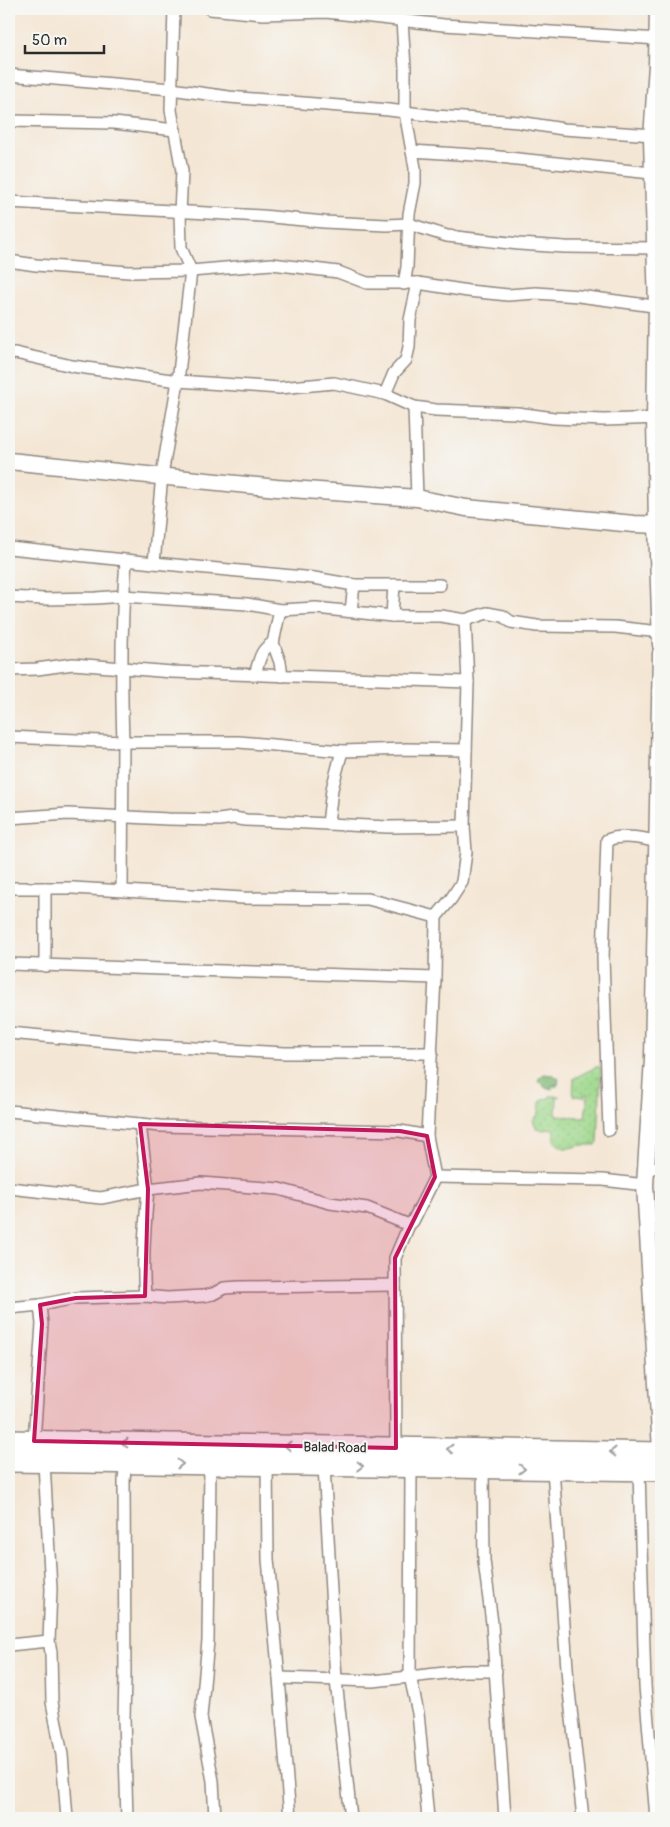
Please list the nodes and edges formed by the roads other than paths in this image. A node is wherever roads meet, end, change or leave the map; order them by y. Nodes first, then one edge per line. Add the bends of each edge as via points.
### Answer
1 (174, 9) edge
2 (210, 9) edge
3 (410, 9) edge
4 (658, 9) edge
5 (329, 10) edge
6 (406, 20) junction
7 (658, 39) junction
8 (659, 65) edge
9 (9, 74) edge
10 (171, 89) junction
11 (405, 112) junction
12 (9, 121) edge
13 (175, 130) junction
14 (656, 138) edge
15 (412, 151) junction
16 (657, 173) edge
17 (9, 202) edge
18 (180, 212) junction
19 (409, 224) junction
20 (657, 254) edge
21 (9, 261) edge
22 (190, 271) junction
23 (418, 283) junction
24 (404, 284) junction
25 (659, 307) edge
26 (9, 354) edge
27 (178, 381) junction
28 (385, 394) junction
29 (414, 407) junction
30 (658, 418) edge
31 (9, 460) edge
32 (162, 475) junction
33 (417, 498) junction
34 (659, 525) edge
35 (9, 548) edge
36 (126, 561) junction
37 (154, 563) junction
38 (354, 585) junction
39 (394, 585) junction
40 (440, 585) dead end
41 (123, 596) junction
42 (9, 597) edge
43 (280, 610) junction
44 (351, 611) junction
45 (392, 616) junction
46 (465, 620) junction
47 (661, 639) edge
48 (273, 643) junction
49 (661, 653) edge
50 (121, 668) junction
51 (9, 670) edge
52 (255, 675) junction
53 (282, 676) junction
54 (468, 682) junction
55 (9, 737) edge
56 (123, 742) junction
57 (466, 750) junction
58 (342, 751) junction
59 (121, 816) junction
60 (9, 818) edge
61 (328, 824) junction
62 (464, 826) junction
63 (660, 844) edge
64 (9, 888) edge
65 (45, 888) junction
66 (122, 890) junction
67 (436, 916) junction
68 (9, 964) edge
69 (45, 966) junction
70 (435, 978) junction
71 (9, 1033) edge
72 (432, 1053) junction
73 (657, 1059) edge
74 (9, 1111) edge
75 (140, 1124) junction
76 (609, 1130) dead end
77 (427, 1136) junction
78 (654, 1167) edge
79 (435, 1176) junction
80 (645, 1185) junction
81 (9, 1188) edge
82 (148, 1189) junction
83 (409, 1225) junction
84 (395, 1285) junction
85 (145, 1296) junction
86 (40, 1305) junction
87 (9, 1308) edge
88 (9, 1441) edge
89 (34, 1441) junction
90 (396, 1448) junction
91 (661, 1451) edge
92 (9, 1462) edge
93 (44, 1463) junction
94 (126, 1464) junction
95 (210, 1465) junction
96 (267, 1465) junction
97 (324, 1466) junction
98 (411, 1467) junction
99 (483, 1468) junction
100 (553, 1469) junction
101 (639, 1470) junction
102 (661, 1470) edge
103 (49, 1641) junction
104 (9, 1645) edge
105 (496, 1671) junction
106 (410, 1676) junction
107 (279, 1678) junction
108 (336, 1680) junction
109 (67, 1818) edge
110 (128, 1818) edge
111 (215, 1818) edge
112 (290, 1818) edge
113 (351, 1818) edge
114 (428, 1818) edge
115 (505, 1818) edge
116 (584, 1818) edge
117 (656, 1818) edge

1 - 10 street
2 - 5 street via 263,14
3 - 6 street
4 - 7 street
5 - 6 street
6 - 7 street
6 - 11 street
7 - 8 street
8 - 14 street
9 - 10 street
10 - 11 street
10 - 13 street
11 - 14 street
11 - 15 street
12 - 13 street via 114,123
13 - 18 street via 182,171
14 - 16 street
15 - 16 street
15 - 19 street via 415,183
16 - 20 street
17 - 18 street
18 - 19 street via 387,226
18 - 22 street via 181,248
19 - 20 street via 447,236
19 - 24 street
20 - 25 street
21 - 22 street via 129,272
22 - 24 street via 272,264 338,272 367,283
22 - 27 street
23 - 24 street
23 - 25 street via 508,295 579,296
23 - 28 street via 406,360 394,373
25 - 30 street
26 - 27 street
27 - 28 street via 279,388 334,383
27 - 32 street
28 - 29 street
29 - 30 street via 554,418
29 - 33 street
30 - 34 street
31 - 32 street
32 - 33 street via 277,488
32 - 37 street
33 - 34 street via 466,508
34 - 47 street
35 - 36 street
36 - 37 street
36 - 41 street
37 - 38 street via 314,578
38 - 39 street
38 - 44 street
39 - 40 street
39 - 45 street
41 - 42 street
41 - 43 street via 247,604
41 - 50 street
43 - 44 street via 316,608
43 - 48 street
44 - 45 street
45 - 46 street via 441,616
46 - 47 street via 487,613 511,622 537,626 615,627
46 - 54 street
48 - 52 street via 262,652
48 - 53 street
49 - 63 street
50 - 51 street via 73,664
50 - 52 street
50 - 56 street
52 - 53 street
53 - 54 street
54 - 57 street
55 - 56 street
56 - 58 street via 239,742
56 - 59 street
57 - 58 street
57 - 62 street
58 - 61 street via 332,789
59 - 60 street via 68,814
59 - 61 street
59 - 66 street
61 - 62 street
62 - 67 street via 466,852 462,882
63 - 73 street
63 - 76 street via 622,838 607,840 604,958
64 - 65 street
65 - 66 street
65 - 69 street
66 - 67 street via 243,898 368,899
67 - 70 street
68 - 69 street
69 - 70 street
70 - 72 street
71 - 72 street via 285,1053
72 - 77 street
73 - 78 street
74 - 75 street
75 - 77 street via 400,1131
75 - 82 street
77 - 79 street
78 - 80 street
79 - 80 street via 603,1180
79 - 83 street
80 - 91 street
81 - 82 street via 101,1198
82 - 83 street via 201,1183 279,1189 367,1208
82 - 85 street via 143,1271
83 - 84 street via 395,1258
84 - 85 street via 239,1287 224,1288 203,1296
84 - 90 street
85 - 86 street via 76,1298
86 - 87 street
86 - 89 street via 42,1324
88 - 89 highway, Balad Road
90 -> 89 highway, Balad Road
91 -> 90 highway, Balad Road
92 - 93 highway, Balad Road
93 - 94 highway, Balad Road
93 - 103 street via 51,1589
94 -> 95 highway, Balad Road
94 - 110 street via 124,1718
95 - 96 highway, Balad Road
95 - 111 street via 208,1640 201,1717 213,1781
96 - 97 highway, Balad Road
96 - 107 street via 268,1559
97 -> 98 highway, Balad Road
97 - 108 street
98 - 99 highway, Balad Road
98 - 106 street
99 -> 100 highway, Balad Road
99 - 105 street via 484,1561
100 - 101 highway, Balad Road
100 - 116 street via 568,1682
101 - 102 highway, Balad Road
101 - 117 street via 646,1686
103 - 104 street
103 - 109 street via 52,1702 62,1755
105 - 106 street
105 - 115 street
106 - 108 street via 373,1681
106 - 114 street via 418,1714
107 - 108 street
107 - 112 street
108 - 113 street

